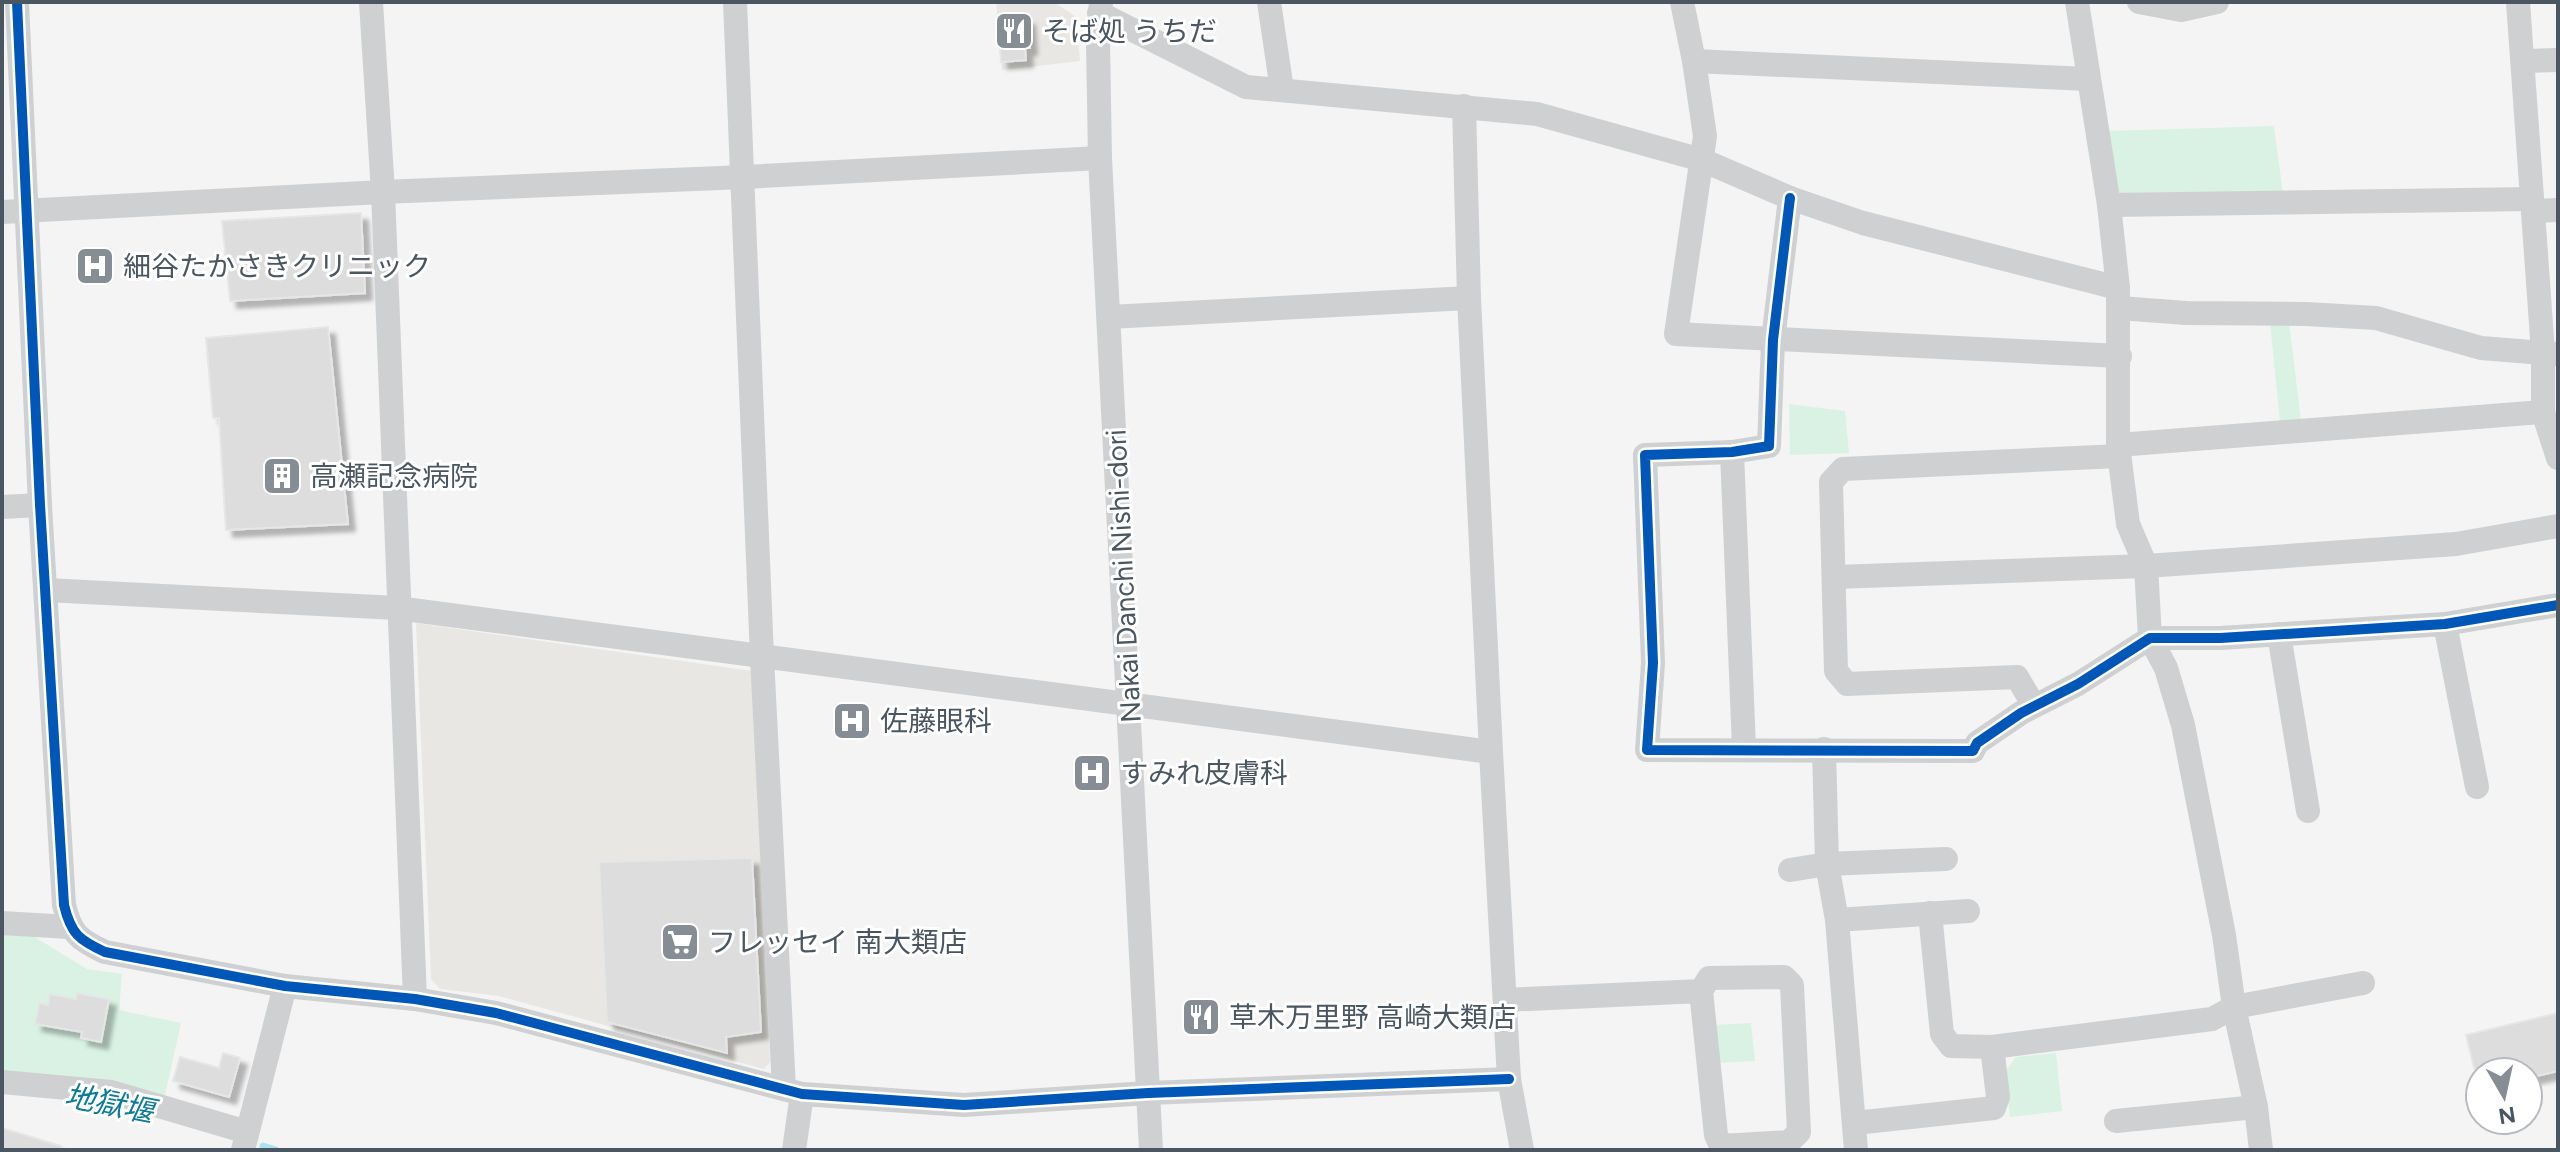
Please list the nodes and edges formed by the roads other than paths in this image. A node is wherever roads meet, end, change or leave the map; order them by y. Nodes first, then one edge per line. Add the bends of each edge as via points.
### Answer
1 (17, 2) edge
2 (371, 2) edge
3 (735, 2) edge
4 (1269, 2) edge
5 (1682, 2) edge
6 (2077, 2) edge
7 (2139, 2) edge
8 (2217, 2) edge
9 (2518, 2) edge
10 (1100, 8) edge
11 (2558, 60) edge
12 (1694, 61) junction
13 (2523, 61) junction
14 (2088, 79) junction
15 (1282, 90) junction
16 (1464, 106) junction
17 (1100, 158) junction
18 (1702, 160) junction
19 (744, 177) junction
20 (383, 192) junction
21 (1790, 198) junction
22 (2109, 205) junction
23 (2532, 205) junction
24 (2558, 210) edge
25 (14, 211) edge
26 (1469, 298) junction
27 (2119, 298) junction
28 (1109, 317) junction
29 (1773, 340) junction
30 (2550, 353) edge
31 (2120, 356) junction
32 (2543, 412) junction
33 (2118, 450) junction
34 (1732, 452) junction
35 (2558, 458) edge
36 (40, 505) junction
37 (2, 507) edge
38 (2558, 526) edge
39 (2146, 566) junction
40 (1835, 577) junction
41 (46, 590) junction
42 (2558, 605) edge
43 (397, 608) junction
44 (2445, 624) junction
45 (2279, 634) junction
46 (2150, 638) junction
47 (762, 657) junction
48 (1130, 705) junction
49 (2034, 706) junction
50 (1744, 748) junction
51 (1824, 749) junction
52 (1491, 752) junction
53 (2477, 787) dead end
54 (2308, 811) dead end
55 (1946, 859) dead end
56 (1827, 864) junction
57 (1790, 870) dead end
58 (1968, 911) dead end
59 (1930, 913) junction
60 (1837, 920) junction
61 (2, 923) edge
62 (69, 927) junction
63 (2363, 983) dead end
64 (285, 986) junction
65 (1701, 991) junction
66 (415, 999) junction
67 (1505, 1000) junction
68 (2234, 1007) junction
69 (1992, 1047) junction
70 (1509, 1079) junction
71 (2, 1082) edge
72 (793, 1091) junction
73 (1148, 1093) junction
74 (2256, 1107) junction
75 (2116, 1121) dead end
76 (1855, 1123) junction
77 (245, 1145) edge
78 (794, 1150) edge
79 (1151, 1150) edge
80 (1522, 1150) edge
81 (1856, 1150) edge
82 (2261, 1150) edge

1 - 25 street
2 - 20 street
3 - 19 street
4 - 15 street
5 - 12 street
6 - 14 street
7 - 8 street via 2181,10
9 - 13 street
10 - 15 street via 1246,87
10 - 17 street, Nakai Danchi Nishi-dori
11 - 13 street
12 - 14 street
12 - 18 street via 1705,136
13 - 23 street
14 - 22 street
15 - 16 street
16 - 18 street via 1537,114
16 - 26 street
17 - 19 street
17 - 28 street, Nakai Danchi Nishi-dori
18 - 21 street
18 - 29 street via 1676,334
19 - 20 street
19 - 47 street
20 - 25 street
20 - 43 street
21 - 27 street
21 - 29 street
22 - 23 street
22 - 27 street
23 - 24 street
23 - 30 street
25 - 36 street
26 - 28 street
26 - 52 street
27 - 30 street via 2186,313 2376,318 2481,348
27 - 31 street
28 - 48 street, Nakai Danchi Nishi-dori
29 - 31 street
29 - 34 street via 1769,446
30 - 32 street
31 - 33 street
32 - 33 street
32 - 35 street
33 - 39 street via 2128,524
33 - 40 street via 1843,469 1831,482
34 - 50 street
34 - 50 street via 1645,455 1653,663 1647,750
36 - 37 street
36 - 41 street
38 - 39 street via 2456,544
39 - 40 street
39 - 46 street
40 - 49 street via 1836,671 1847,684 2017,677
41 - 43 street
41 - 62 street
42 - 44 street
43 - 47 street
43 - 66 street
44 - 45 street
44 - 53 street
45 - 46 street
45 - 54 street
46 - 49 street
46 - 68 street via 2166,668 2183,725
47 - 48 street
47 - 72 street
48 - 52 street
48 - 73 street, Nakai Danchi Nishi-dori
49 - 51 street via 1977,743 1973,751
50 - 51 street
51 - 56 street
52 - 67 street
55 - 56 street
56 - 57 street
56 - 60 street
58 - 59 street
59 - 60 street
59 - 69 street via 1942,1034 1951,1046
60 - 76 street
61 - 62 street
62 - 64 street via 83,942 105,952
63 - 68 street
64 - 66 street
64 - 77 street
65 - 65 street via 1709,978 1784,977 1792,985 1799,1132 1789,1142 1721,1146
65 - 67 street
66 - 72 street via 496,1013
67 - 70 street
68 - 69 street via 2212,1019
68 - 74 street
69 - 76 street via 1998,1097 1994,1108
70 - 73 street
70 - 80 street
71 - 77 street via 111,1092
72 - 73 street via 964,1105
72 - 78 street
73 - 79 street, Nakai Danchi Nishi-dori
74 - 75 street
74 - 82 street
76 - 81 street

